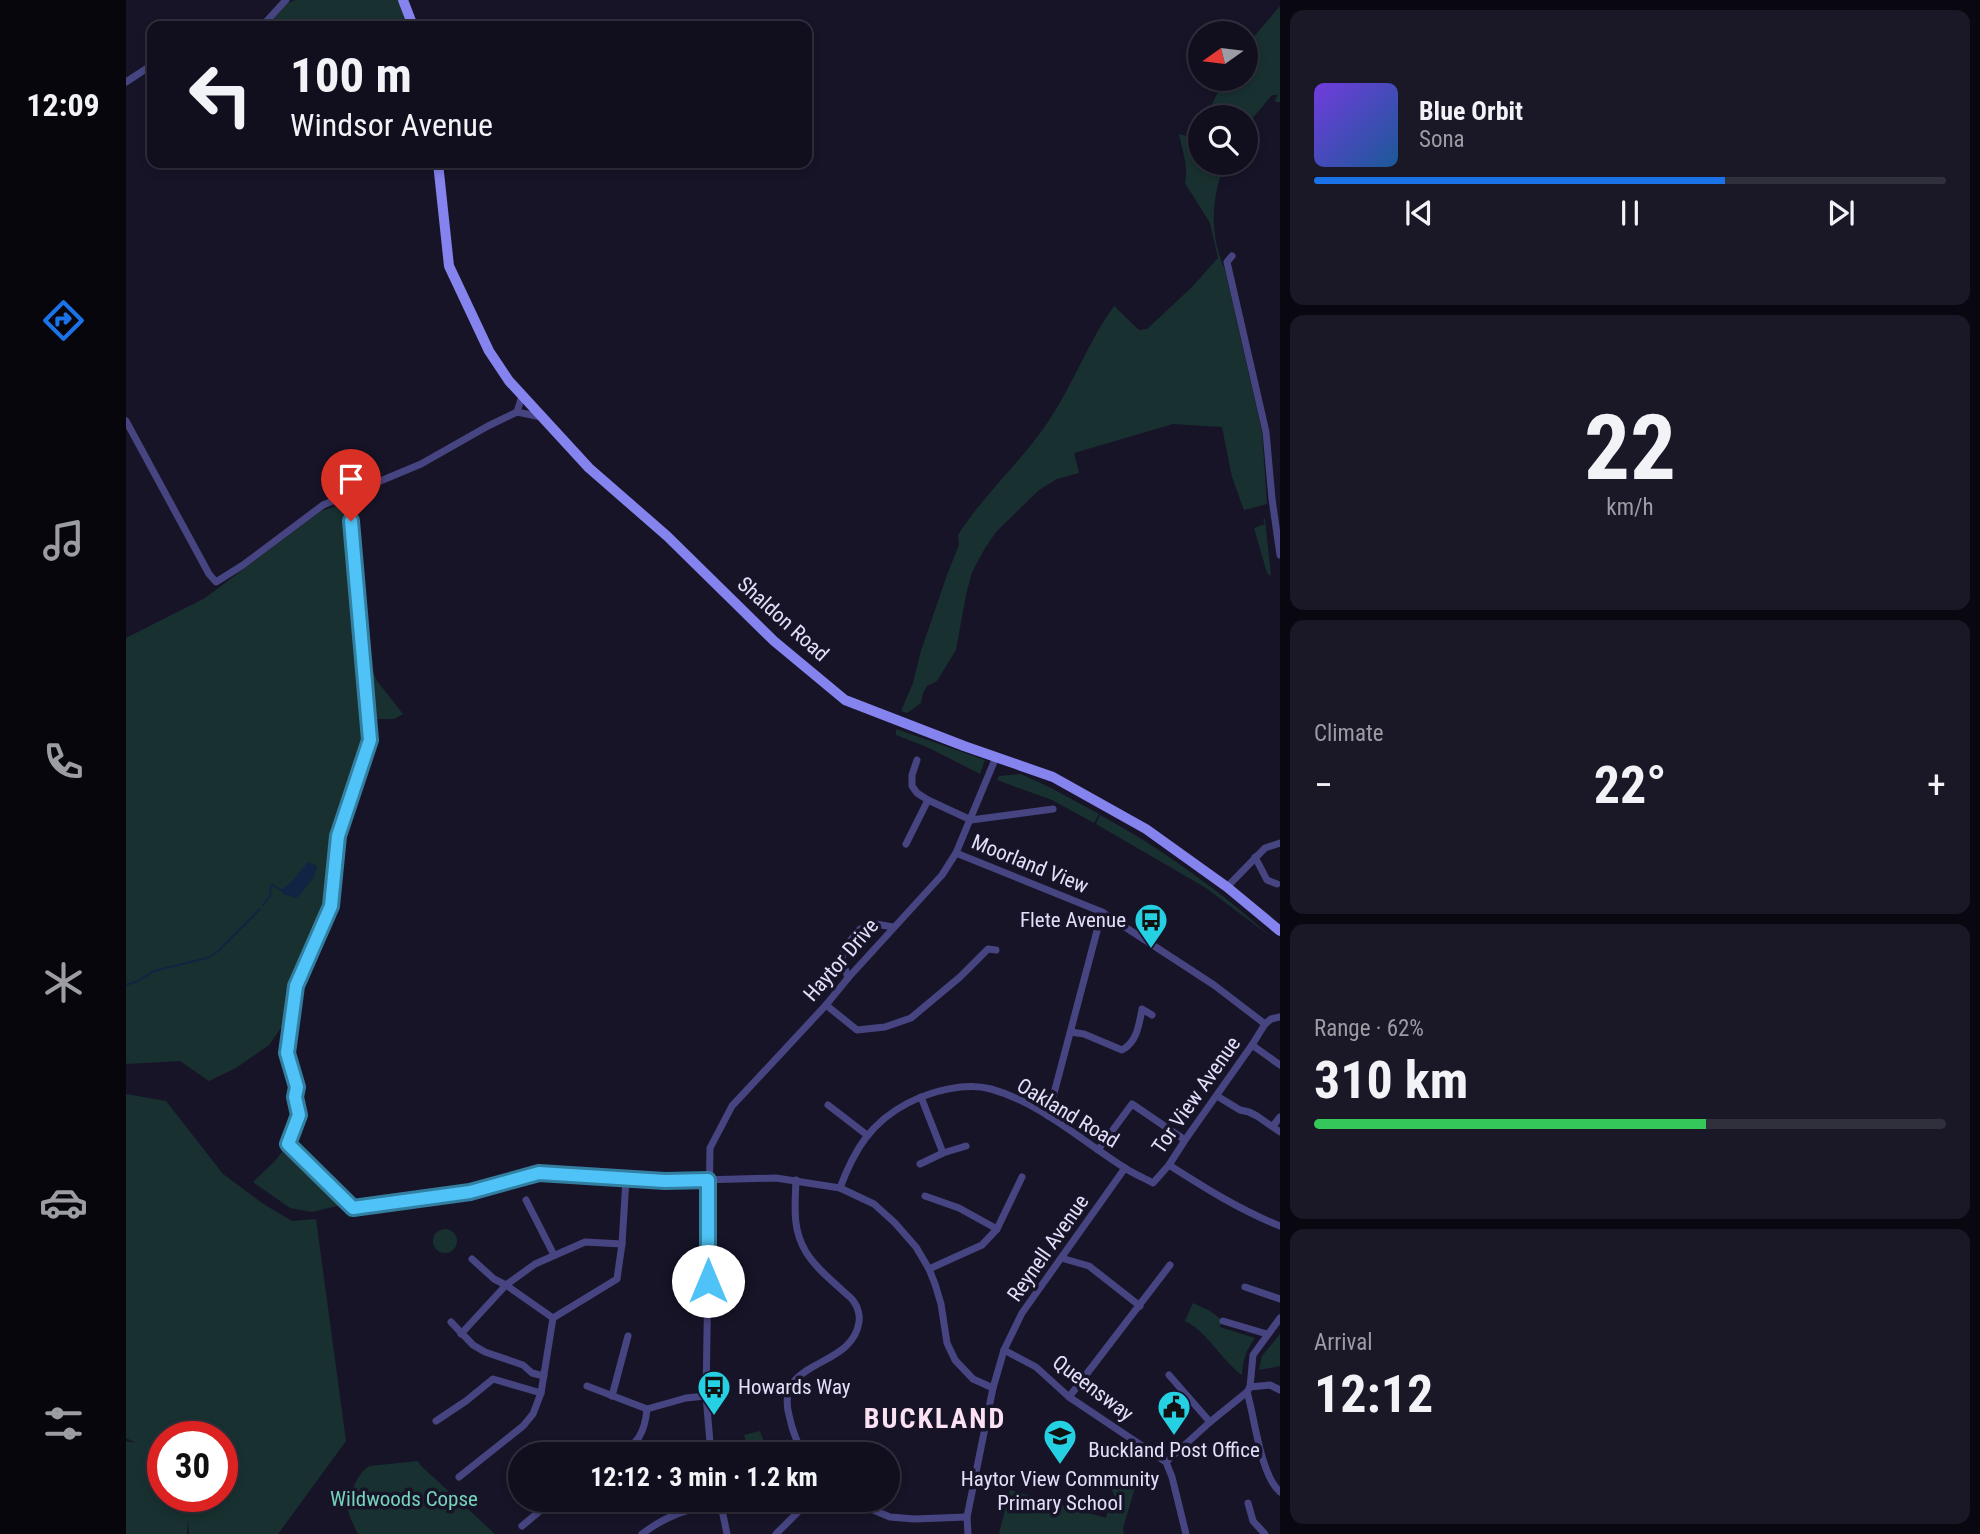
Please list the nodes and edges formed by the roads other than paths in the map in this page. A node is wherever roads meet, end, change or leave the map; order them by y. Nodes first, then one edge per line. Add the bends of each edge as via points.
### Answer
1 (286, 0) edge
2 (403, 0) edge
3 (267, 21) edge
4 (411, 21) edge
5 (147, 68) edge
6 (126, 82) edge
7 (439, 168) edge
8 (1232, 256) dead end
9 (522, 397) junction
10 (517, 412) junction
11 (541, 417) junction
12 (126, 421) edge
13 (349, 495) junction
14 (1276, 497) edge
15 (1280, 555) edge
16 (996, 757) junction
17 (917, 760) dead end
18 (928, 800) junction
19 (1053, 808) dead end
20 (971, 820) junction
21 (1280, 843) edge
22 (906, 844) dead end
23 (956, 853) junction
24 (1255, 857) junction
25 (1277, 884) dead end
26 (1227, 887) junction
27 (1102, 912) junction
28 (893, 927) junction
29 (1280, 931) edge
30 (996, 950) dead end
31 (848, 978) junction
32 (826, 1006) junction
33 (1152, 1015) dead end
34 (1280, 1017) edge
35 (1265, 1024) junction
36 (1071, 1032) junction
37 (1252, 1045) junction
38 (1280, 1065) edge
39 (1217, 1096) junction
40 (921, 1097) junction
41 (828, 1105) dead end
42 (1048, 1116) junction
43 (1280, 1117) edge
44 (1277, 1129) edge
45 (867, 1135) junction
46 (1185, 1140) junction
47 (966, 1146) dead end
48 (1098, 1150) junction
49 (943, 1153) junction
50 (920, 1164) dead end
51 (1169, 1165) junction
52 (1125, 1168) junction
53 (1022, 1177) dead end
54 (626, 1179) junction
55 (708, 1180) junction
56 (796, 1180) junction
57 (1153, 1183) joint
58 (841, 1188) junction
59 (925, 1196) dead end
60 (526, 1200) dead end
61 (1280, 1226) edge
62 (996, 1229) junction
63 (622, 1244) junction
64 (554, 1255) junction
65 (1061, 1258) junction
66 (472, 1259) dead end
67 (1170, 1265) dead end
68 (929, 1269) junction
69 (506, 1285) junction
70 (1245, 1287) dead end
71 (1280, 1299) edge
72 (1140, 1306) junction
73 (553, 1318) junction
74 (1280, 1318) edge
75 (1223, 1321) dead end
76 (451, 1322) dead end
77 (1267, 1334) junction
78 (461, 1335) junction
79 (628, 1336) dead end
80 (1004, 1350) junction
81 (1169, 1375) dead end
82 (544, 1376) junction
83 (587, 1386) dead end
84 (993, 1388) junction
85 (1248, 1389) junction
86 (1280, 1390) edge
87 (541, 1393) junction
88 (612, 1396) junction
89 (706, 1396) junction
90 (1069, 1397) junction
91 (647, 1409) junction
92 (436, 1420) dead end
93 (1210, 1422) junction
94 (636, 1442) edge
95 (710, 1442) edge
96 (797, 1442) edge
97 (1166, 1462) junction
98 (459, 1477) dead end
99 (1280, 1492) edge
100 (1248, 1503) dead end
101 (539, 1512) edge
102 (678, 1512) edge
103 (722, 1512) edge
104 (798, 1512) edge
105 (878, 1512) edge
106 (967, 1517) junction
107 (522, 1526) dead end
108 (642, 1534) edge
109 (727, 1534) edge
110 (776, 1534) edge
111 (968, 1534) edge
112 (1186, 1534) edge
113 (1265, 1534) edge

1 - 3 street
2 - 4 street
5 - 6 street
7 - 9 street, Shaldon Road via 449,266 489,351
8 - 14 street via 1227,262
9 - 10 street
9 - 11 street, Shaldon Road
10 - 11 street
10 - 13 street via 421,464
11 - 16 street, Shaldon Road via 774,641 845,700
12 - 13 street via 216,582 323,505
13 - 54 street via 370,740 338,836 331,906 296,986 287,1053 299,1115 288,1144 353,1208 470,1192 539,1173
14 - 15 street
16 - 20 street, Haytor Drive
16 - 26 street, Shaldon Road via 1053,777 1107,807
17 - 18 street via 912,786
18 - 20 street
18 - 22 street
19 - 20 street
20 - 23 street, Haytor Drive
21 - 24 street
23 - 27 street, Moorland View
23 - 28 street, Haytor Drive via 942,875
24 - 25 street via 1267,880
24 - 26 street
26 - 29 street, Shaldon Road
27 - 35 street, Moorland View
27 - 36 street
28 - 31 street, Haytor Drive
28 - 31 street via 876,924 860,929 842,958
30 - 32 street via 988,949 911,1018 885,1027 857,1030
31 - 32 street, Haytor Drive
32 - 55 street, Haytor Drive via 732,1106 710,1148
33 - 36 street via 1142,1009 1137,1032 1122,1050
34 - 35 street
35 - 37 street, Tor View Avenue
36 - 42 street
37 - 38 street
37 - 39 street, Tor View Avenue
39 - 44 street
39 - 46 street, Tor View Avenue
40 - 42 street, Oakland Road via 947,1088 989,1089
40 - 45 street, Oakland Road via 895,1110
40 - 49 street
41 - 45 street
42 - 48 street, Oakland Road
43 - 44 street
45 - 58 street, Oakland Road
46 - 48 street via 1132,1104
46 - 51 street, Tor View Avenue
47 - 49 street
48 - 52 street, Oakland Road
49 - 50 street
51 - 57 street, Tor View Avenue
51 - 61 street via 1224,1200
52 - 57 street, Oakland Road
52 - 65 street, Reynell Avenue
53 - 62 street
54 - 55 street
54 - 63 street
55 - 56 street
55 - 89 street, Haytor Drive
56 - 58 street
56 - 96 street via 794,1220 805,1251 856,1303 860,1318 857,1333 846,1348 792,1381 787,1407
58 - 68 street via 874,1205 895,1223
59 - 62 street
60 - 64 street
62 - 68 street via 982,1245
63 - 64 street via 585,1242
63 - 73 street via 617,1279
64 - 69 street
65 - 72 street via 1089,1266
65 - 80 street, Reynell Avenue via 1022,1313
66 - 69 street
67 - 72 street
68 - 84 street via 955,1360 973,1379
69 - 73 street
69 - 78 street
70 - 71 street
72 - 90 street
73 - 82 street
74 - 77 street
75 - 77 street
76 - 78 street
77 - 85 street via 1253,1355
78 - 82 street via 485,1352
79 - 88 street
80 - 84 street, Reynell Avenue
80 - 90 street, Queensway via 1036,1367
81 - 93 street
82 - 87 street
83 - 88 street
84 - 106 street, Reynell Avenue
85 - 86 street via 1270,1385
85 - 93 street
85 - 99 street via 1267,1471
87 - 92 street via 493,1379
87 - 98 street via 523,1426
88 - 91 street
89 - 91 street
89 - 95 street, Haytor Drive
90 - 97 street, Queensway
91 - 94 street
93 - 97 street
97 - 112 street
100 - 113 street
101 - 107 street
102 - 108 street
103 - 109 street
104 - 110 street
105 - 106 street via 914,1519
106 - 111 street, Reynell Avenue

